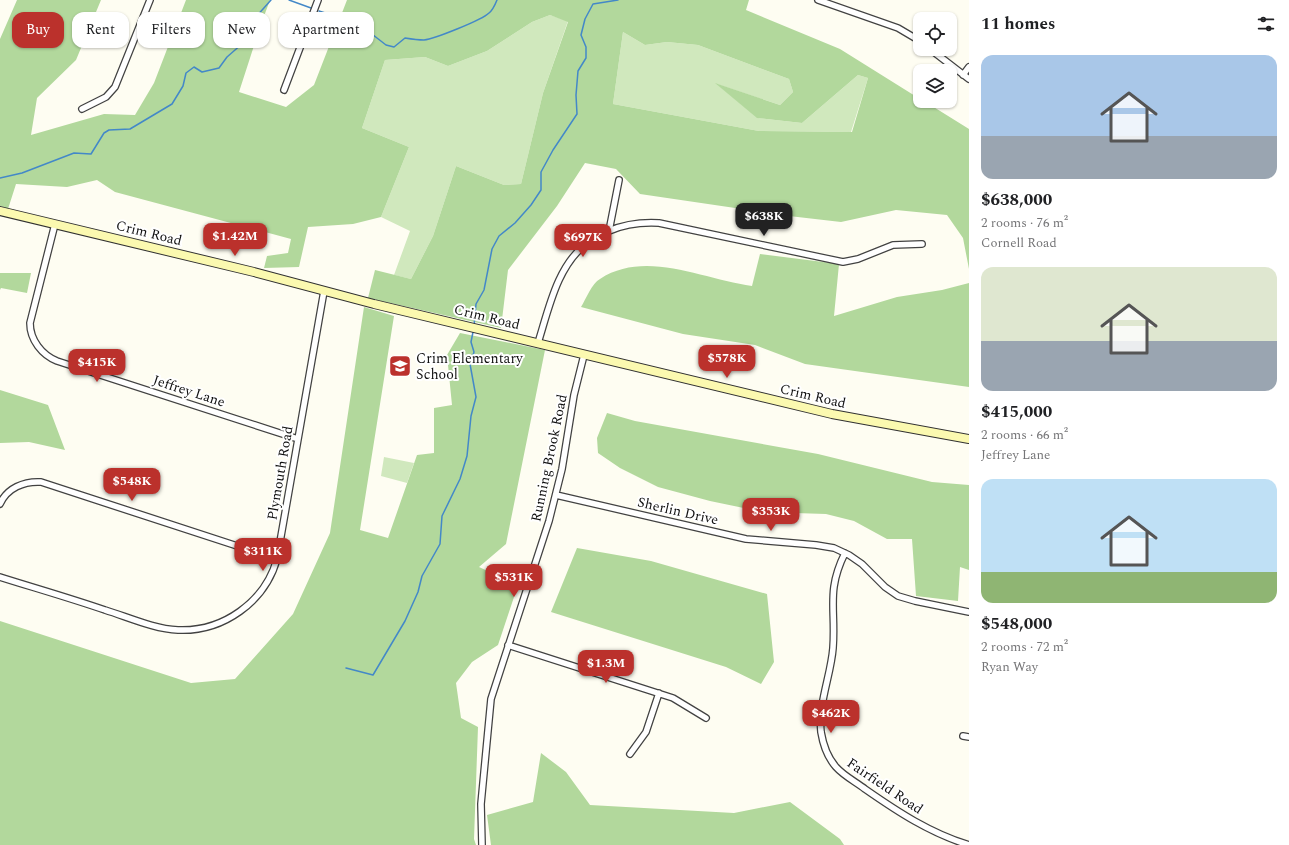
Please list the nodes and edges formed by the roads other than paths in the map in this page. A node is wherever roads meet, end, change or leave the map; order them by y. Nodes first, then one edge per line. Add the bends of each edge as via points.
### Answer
1 (150, 0) edge
2 (318, 0) edge
3 (818, 0) edge
4 (913, 37) edge
5 (939, 56) edge
6 (969, 67) edge
7 (963, 74) junction
8 (969, 78) edge
9 (284, 90) dead end
10 (82, 109) dead end
11 (619, 180) dead end
12 (0, 211) edge
13 (55, 224) junction
14 (608, 231) junction
15 (922, 244) dead end
16 (324, 291) junction
17 (538, 343) junction
18 (584, 354) junction
19 (298, 439) junction
20 (969, 439) edge
21 (556, 495) junction
22 (0, 504) edge
23 (845, 553) junction
24 (277, 559) junction
25 (0, 577) edge
26 (969, 612) edge
27 (508, 645) junction
28 (659, 693) junction
29 (706, 718) dead end
30 (630, 754) dead end
31 (482, 845) edge
32 (969, 845) edge

1 - 10 street via 116,87 106,97
2 - 9 street
3 - 4 street via 898,28
5 - 7 street
6 - 7 street
7 - 8 street
11 - 14 street
12 - 13 street, Crim Road
13 - 16 street, Crim Road
13 - 19 street, Jeffrey Lane via 30,323 32,334 45,355
14 - 15 street via 644,222 659,223 843,262 893,246
14 - 17 street via 586,243 572,257 555,289
16 - 17 street, Crim Road
16 - 19 street, Plymouth Road
17 - 18 street, Crim Road
18 - 20 street, Crim Road via 832,414
18 - 21 street, Running Brook Road
19 - 24 street, Plymouth Road
21 - 23 street, Sherlin Drive via 746,539 816,545
21 - 27 street, Running Brook Road
22 - 24 street via 4,496 14,488 27,482 41,482
23 - 26 street, Sherlin Drive via 862,564 885,588 898,596
23 - 32 street, Fairfield Road via 833,586 833,648 821,730 826,750 831,761 842,773 891,807 926,828
24 - 25 street, Plymouth Road via 270,578 251,603 219,624 201,629 169,629 148,624
27 - 28 street
27 - 31 street, Running Brook Road via 496,678 490,707 481,804
28 - 29 street via 680,701
28 - 30 street via 646,732

